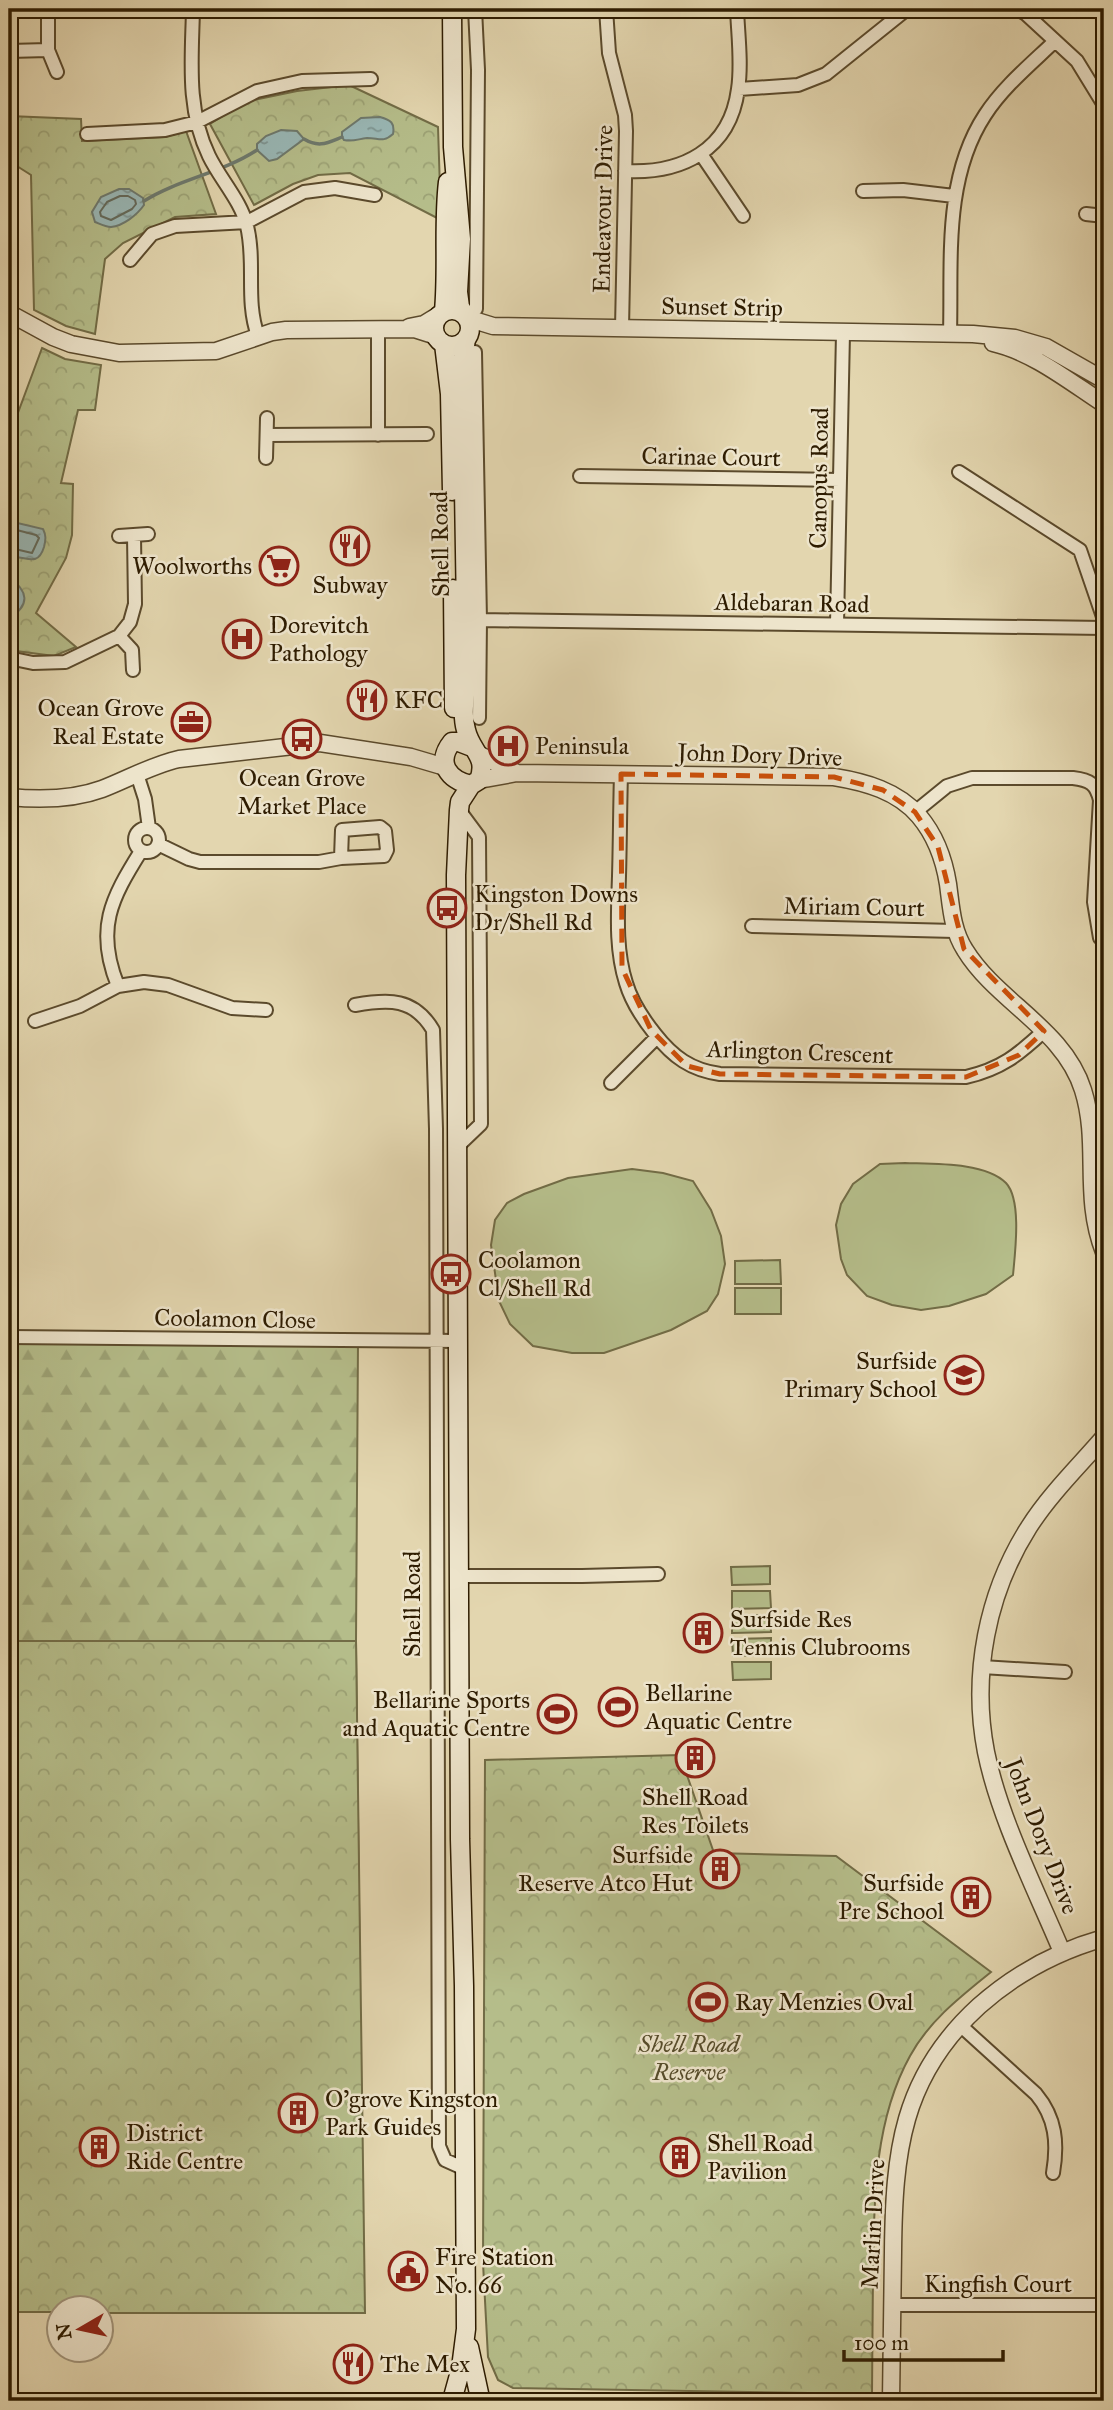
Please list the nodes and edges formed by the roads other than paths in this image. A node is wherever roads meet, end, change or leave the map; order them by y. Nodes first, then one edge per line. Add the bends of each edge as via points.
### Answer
1 (48, 9) edge
2 (192, 9) edge
3 (452, 9) edge
4 (475, 9) edge
5 (606, 9) edge
6 (737, 9) edge
7 (906, 9) edge
8 (1017, 9) edge
9 (1055, 41) junction
10 (48, 50) junction
11 (9, 51) edge
12 (57, 72) dead end
13 (371, 79) dead end
14 (739, 89) junction
15 (1104, 105) edge
16 (197, 122) junction
17 (87, 134) dead end
18 (453, 147) junction
19 (701, 154) junction
20 (625, 171) junction
21 (863, 191) dead end
22 (375, 195) dead end
23 (954, 197) junction
24 (1086, 214) dead end
25 (743, 216) dead end
26 (1104, 216) edge
27 (247, 222) junction
28 (130, 260) dead end
29 (9, 313) edge
30 (440, 314) junction
31 (470, 327) junction
32 (379, 328) junction
33 (400, 328) junction
34 (622, 328) junction
35 (843, 333) junction
36 (950, 334) junction
37 (258, 336) junction
38 (440, 340) junction
39 (1104, 380) edge
40 (1104, 404) edge
41 (267, 418) dead end
42 (427, 434) dead end
43 (267, 435) junction
44 (378, 435) junction
45 (266, 458) dead end
46 (959, 472) dead end
47 (580, 475) dead end
48 (840, 480) junction
49 (458, 506) junction
50 (148, 534) dead end
51 (119, 536) dead end
52 (134, 536) junction
53 (480, 620) junction
54 (837, 624) junction
55 (1104, 628) edge
56 (119, 636) junction
57 (9, 658) edge
58 (133, 670) dead end
59 (479, 718) dead end
60 (450, 745) junction
61 (476, 751) junction
62 (411, 757) junction
63 (448, 772) junction
64 (517, 773) junction
65 (137, 774) junction
66 (621, 775) junction
67 (475, 782) junction
68 (9, 797) edge
69 (459, 810) junction
70 (915, 812) junction
71 (149, 828) junction
72 (158, 844) junction
73 (141, 851) junction
74 (341, 858) dead end
75 (456, 875) junction
76 (752, 926) dead end
77 (955, 931) junction
78 (1100, 938) dead end
79 (118, 986) junction
80 (355, 1005) dead end
81 (266, 1010) dead end
82 (35, 1021) dead end
83 (1044, 1031) junction
84 (657, 1037) junction
85 (611, 1083) dead end
86 (436, 1129) junction
87 (457, 1138) junction
88 (1104, 1252) edge
89 (9, 1337) edge
90 (460, 1341) junction
91 (435, 1342) junction
92 (1104, 1437) edge
93 (658, 1574) dead end
94 (460, 1576) junction
95 (982, 1667) junction
96 (1065, 1672) dead end
97 (1104, 1938) edge
98 (1062, 1952) junction
99 (960, 2025) junction
100 (465, 2169) junction
101 (1054, 2173) dead end
102 (892, 2305) junction
103 (1104, 2305) edge
104 (466, 2329) junction
105 (451, 2399) edge
106 (482, 2400) edge
107 (891, 2401) edge

1 - 10 street
2 - 16 street via 192,91
3 - 18 main road, Shell Road
4 - 31 street, Shell Road via 478,71
5 - 20 street, Endeavour Drive via 609,53 625,115
6 - 14 street
7 - 14 street via 826,74 798,85
8 - 9 street
9 - 15 street via 1077,61
9 - 23 street via 985,114 971,140
10 - 11 street
10 - 12 street
13 - 16 street via 302,81 257,91
14 - 19 street via 722,134
16 - 17 street via 153,132
16 - 27 street via 209,156
18 - 30 main road, Shell Road
18 - 31 main road, Shell Road via 461,239 458,292
19 - 20 street via 664,170
19 - 25 street
20 - 34 street, Endeavour Drive
21 - 23 street via 903,190
22 - 27 street via 335,188 304,192
23 - 36 street
24 - 26 street
27 - 28 street via 175,226 152,234
27 - 37 street via 251,314
29 - 37 street via 56,338 102,351 216,351
30 - 31 main road via 453,309
30 - 33 street via 424,324
30 - 38 main road via 433,330
31 - 34 street, Sunset Strip
31 - 38 main road via 454,346
31 - 49 main road, Shell Road via 462,366
31 - 53 street, Shell Road via 476,386
32 - 33 street
32 - 37 street via 286,330
32 - 44 street
33 - 38 street
34 - 35 street, Sunset Strip
35 - 36 street, Sunset Strip
35 - 48 street, Canopus Road
36 - 39 street, Sunset Strip via 1015,338 1046,348
36 - 40 street, Sunset Strip via 1007,346
38 - 49 main road, Shell Road via 450,394
41 - 43 street
42 - 44 street
43 - 44 street
43 - 45 street
46 - 55 street via 1080,550
47 - 48 street, Carinae Court
48 - 54 street, Canopus Road
49 - 60 main road, Shell Road
49 - 61 main road, Shell Road via 467,675 464,718
50 - 52 street
51 - 52 street
52 - 56 street via 135,604 130,622
53 - 54 street, Aldebaran Road
53 - 59 street, Shell Road
54 - 55 street, Aldebaran Road
56 - 57 street via 65,662
56 - 58 street via 132,650
60 - 61 main road via 459,742
60 - 62 street
60 - 63 main road via 445,757
61 - 64 street, John Dory Drive
61 - 67 main road via 484,768
62 - 63 street
62 - 65 street via 320,743 179,759
63 - 67 main road
63 - 75 main road, Shell Road
64 - 66 street, John Dory Drive
64 - 67 street, John Dory Drive
65 - 68 street via 74,796 43,800
65 - 71 street
66 - 70 street, John Dory Drive via 834,777 884,790
66 - 84 street, Arlington Crescent via 618,947 627,985
67 - 69 main road, Shell Road
69 - 75 main road, Shell Road
69 - 87 street via 479,837 481,1124
70 - 77 street, John Dory Drive via 938,847
70 - 78 street via 947,786 972,778 1088,780 1100,800 1094,902
71 - 72 street via 156,833
71 - 73 street via 135,838
72 - 73 street via 152,851
72 - 74 street via 200,862
73 - 79 street via 120,885 106,929
75 - 87 main road, Shell Road
76 - 77 street, Miriam Court
77 - 83 street, John Dory Drive via 979,971
79 - 81 street via 157,982 232,1009
79 - 82 street via 80,1006
80 - 86 street, Shell Road via 381,1000 401,1003 426,1018 433,1030
83 - 84 street, Arlington Crescent via 1002,1065 966,1077 943,1078 702,1072 681,1061
83 - 88 street, John Dory Drive via 1068,1060 1083,1090 1090,1123 1092,1206
84 - 85 street
86 - 87 street
86 - 91 street, Shell Road
87 - 90 main road, Shell Road
89 - 91 street, Coolamon Close
90 - 91 street, Coolamon Close
90 - 94 main road, Shell Road
91 - 100 street, Shell Road via 439,2146 445,2160
92 - 95 street, John Dory Drive via 1048,1502 1015,1550 994,1604
93 - 94 street
94 - 100 main road, Shell Road
95 - 96 street
95 - 98 street, John Dory Drive via 982,1722 993,1779
97 - 98 street, Marlin Drive
98 - 99 street, Marlin Drive via 1012,1980
99 - 101 street via 1046,2106 1056,2137
99 - 102 street, Marlin Drive via 932,2060 900,2145 894,2194
100 - 104 main road, Shell Road
102 - 103 street, Kingfish Court
102 - 107 street, Marlin Drive
104 - 105 main road, Shell Road
104 - 106 main road, Shell Road
105 - 106 main road via 467,2393

